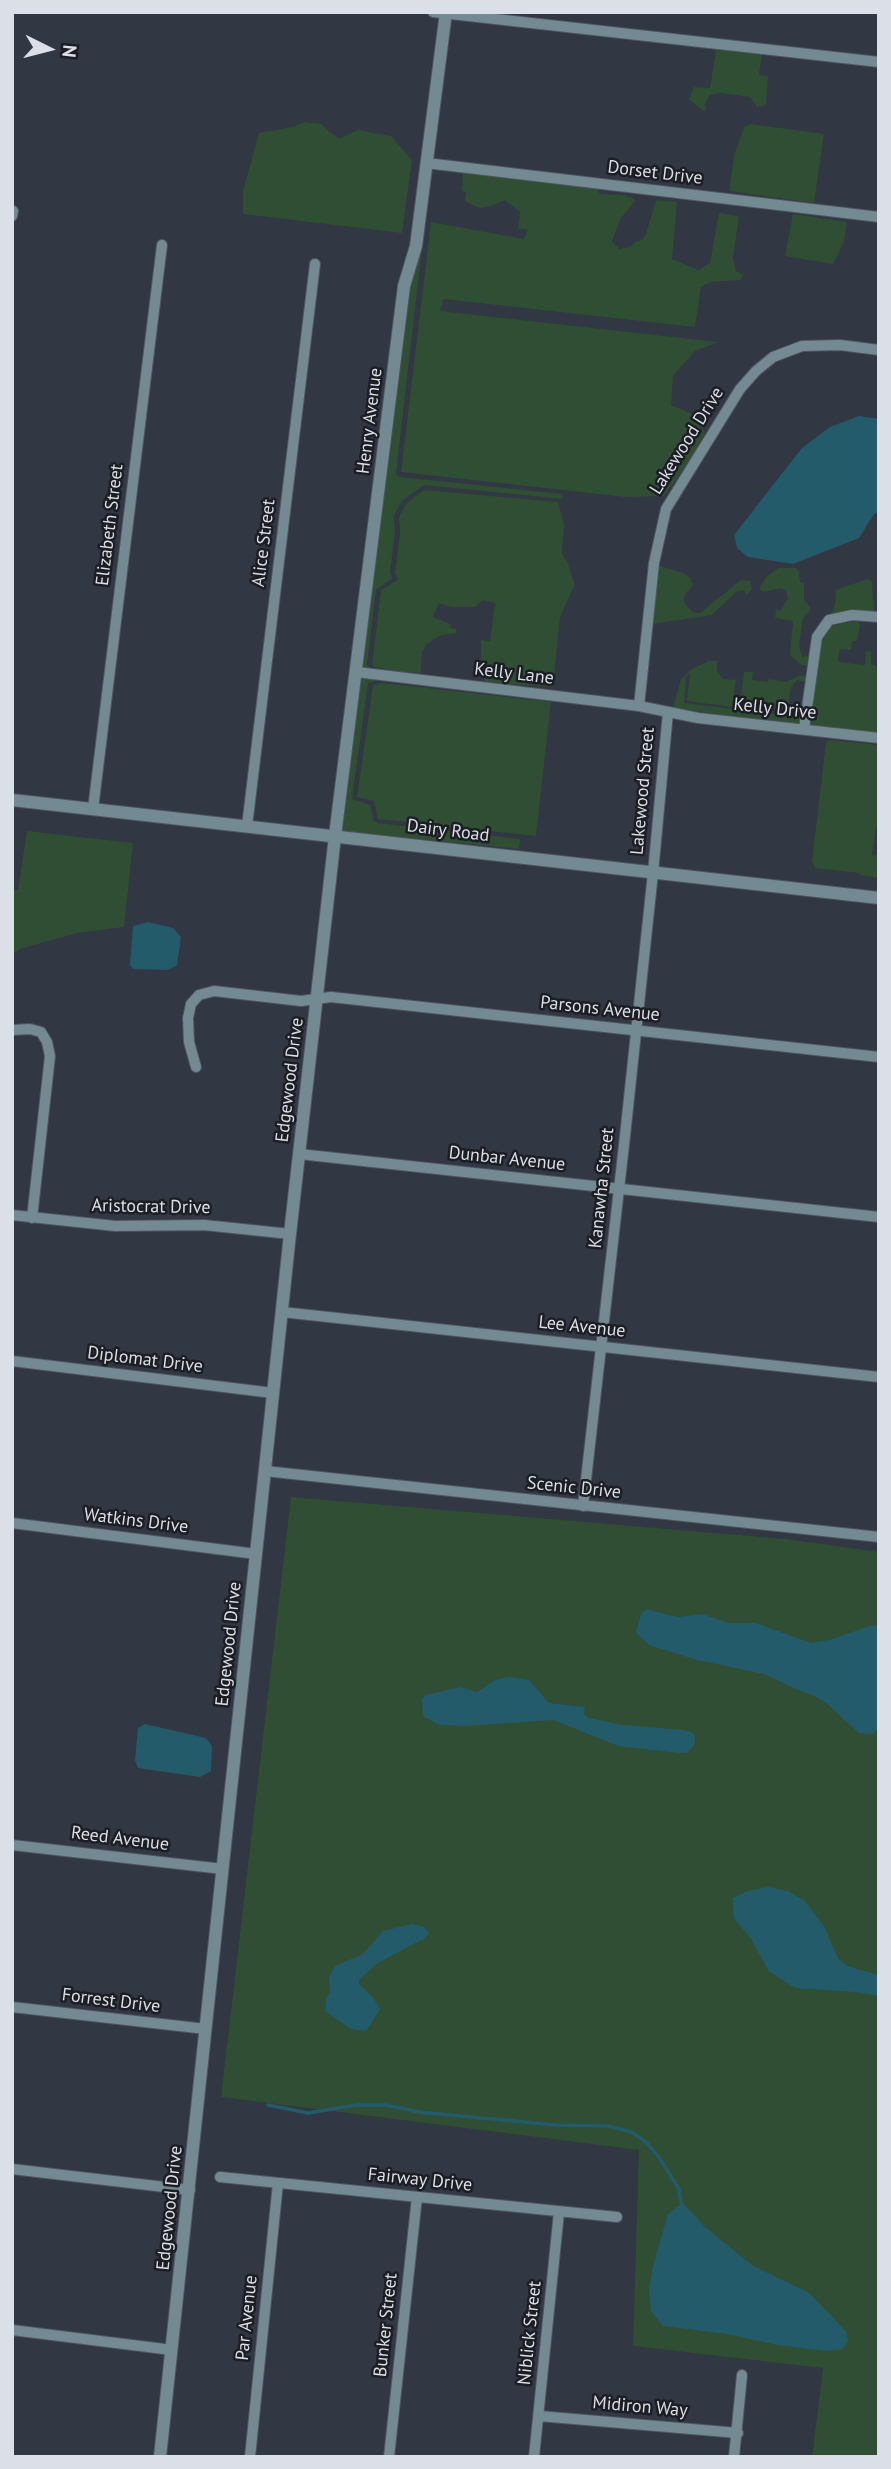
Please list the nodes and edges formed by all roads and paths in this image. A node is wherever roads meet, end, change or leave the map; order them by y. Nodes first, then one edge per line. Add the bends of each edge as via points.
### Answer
1 (441, 13) edge
2 (879, 62) edge
3 (426, 163) junction
4 (879, 217) edge
5 (162, 245) dead end
6 (315, 264) dead end
7 (879, 350) edge
8 (879, 617) edge
9 (356, 672) junction
10 (639, 706) junction
11 (668, 712) junction
12 (804, 729) junction
13 (879, 737) edge
14 (12, 800) edge
15 (93, 809) junction
16 (247, 826) junction
17 (335, 836) junction
18 (653, 873) junction
19 (879, 898) edge
20 (317, 998) junction
21 (12, 1030) edge
22 (636, 1031) junction
23 (879, 1057) edge
24 (196, 1067) dead end
25 (299, 1154) junction
26 (620, 1189) junction
27 (12, 1215) edge
28 (879, 1217) edge
29 (32, 1218) junction
30 (290, 1234) junction
31 (282, 1312) junction
32 (601, 1347) junction
33 (12, 1361) edge
34 (879, 1377) edge
35 (273, 1393) junction
36 (265, 1471) junction
37 (583, 1506) junction
38 (12, 1523) edge
39 (879, 1537) edge
40 (256, 1554) junction
41 (12, 1845) edge
42 (223, 1869) junction
43 (12, 2007) edge
44 (206, 2029) junction
45 (12, 2169) edge
46 (220, 2177) dead end
47 (278, 2183) junction
48 (190, 2190) junction
49 (417, 2197) junction
50 (559, 2212) junction
51 (617, 2217) dead end
52 (12, 2330) edge
53 (172, 2350) junction
54 (742, 2375) dead end
55 (539, 2416) junction
56 (738, 2433) junction
57 (160, 2457) edge
58 (250, 2457) edge
59 (389, 2457) edge
60 (534, 2457) edge
61 (734, 2457) edge

1 - 2 street
1 - 3 street, Henry Avenue
3 - 4 street, Dorset Drive
3 - 9 street, Henry Avenue via 416,246 404,286
5 - 15 street, Elizabeth Street
6 - 16 street, Alice Street
7 - 10 street, Lakewood Drive via 802,345 773,357 740,389 666,509 654,563
8 - 12 street via 852,615 828,620 817,637
9 - 10 street, Kelly Lane
9 - 17 street, Henry Avenue
10 - 11 street, Kelly Lane
11 - 12 street, Kelly Drive
11 - 18 street, Lakewood Street
12 - 13 street, Kelly Drive
14 - 15 street, Dairy Road
15 - 16 street, Dairy Road
16 - 17 street, Dairy Road
17 - 18 street, Dairy Road
17 - 20 street, Edgewood Drive
18 - 19 street, Dairy Road
18 - 22 street, Kanawha Street
20 - 22 street, Parsons Avenue
20 - 24 street, Parsons Avenue via 301,1001 214,991 199,995 188,1018 188,1042
20 - 25 street, Edgewood Drive
21 - 29 street via 41,1032 49,1049
22 - 23 street, Parsons Avenue
22 - 26 street, Kanawha Street
25 - 26 street, Dunbar Avenue
25 - 30 street, Edgewood Drive
26 - 28 street, Dunbar Avenue
26 - 32 street, Kanawha Street
27 - 29 street, Aristocrat Drive
29 - 30 street, Aristocrat Drive via 116,1226 204,1225
30 - 31 street, Edgewood Drive
31 - 32 street, Lee Avenue
31 - 35 street, Edgewood Drive
32 - 34 street, Lee Avenue
32 - 37 street, Kanawha Street
33 - 35 street, Diplomat Drive
35 - 36 street, Edgewood Drive
36 - 37 street, Scenic Drive
36 - 40 street, Edgewood Drive
37 - 39 street, Scenic Drive
38 - 40 street, Watkins Drive
40 - 42 street, Edgewood Drive
41 - 42 street, Reed Avenue
42 - 44 street, Edgewood Drive
43 - 44 street, Forrest Drive
44 - 48 street, Edgewood Drive
45 - 48 street
46 - 47 street, Fairway Drive
47 - 49 street, Fairway Drive
47 - 58 street, Par Avenue
48 - 53 street, Edgewood Drive
49 - 50 street, Fairway Drive
49 - 59 street, Bunker Street
50 - 51 street, Fairway Drive
50 - 55 street, Niblick Street
52 - 53 street
53 - 57 street, Edgewood Drive
54 - 56 street
55 - 56 street, Midiron Way
55 - 60 street, Niblick Street
56 - 61 street

